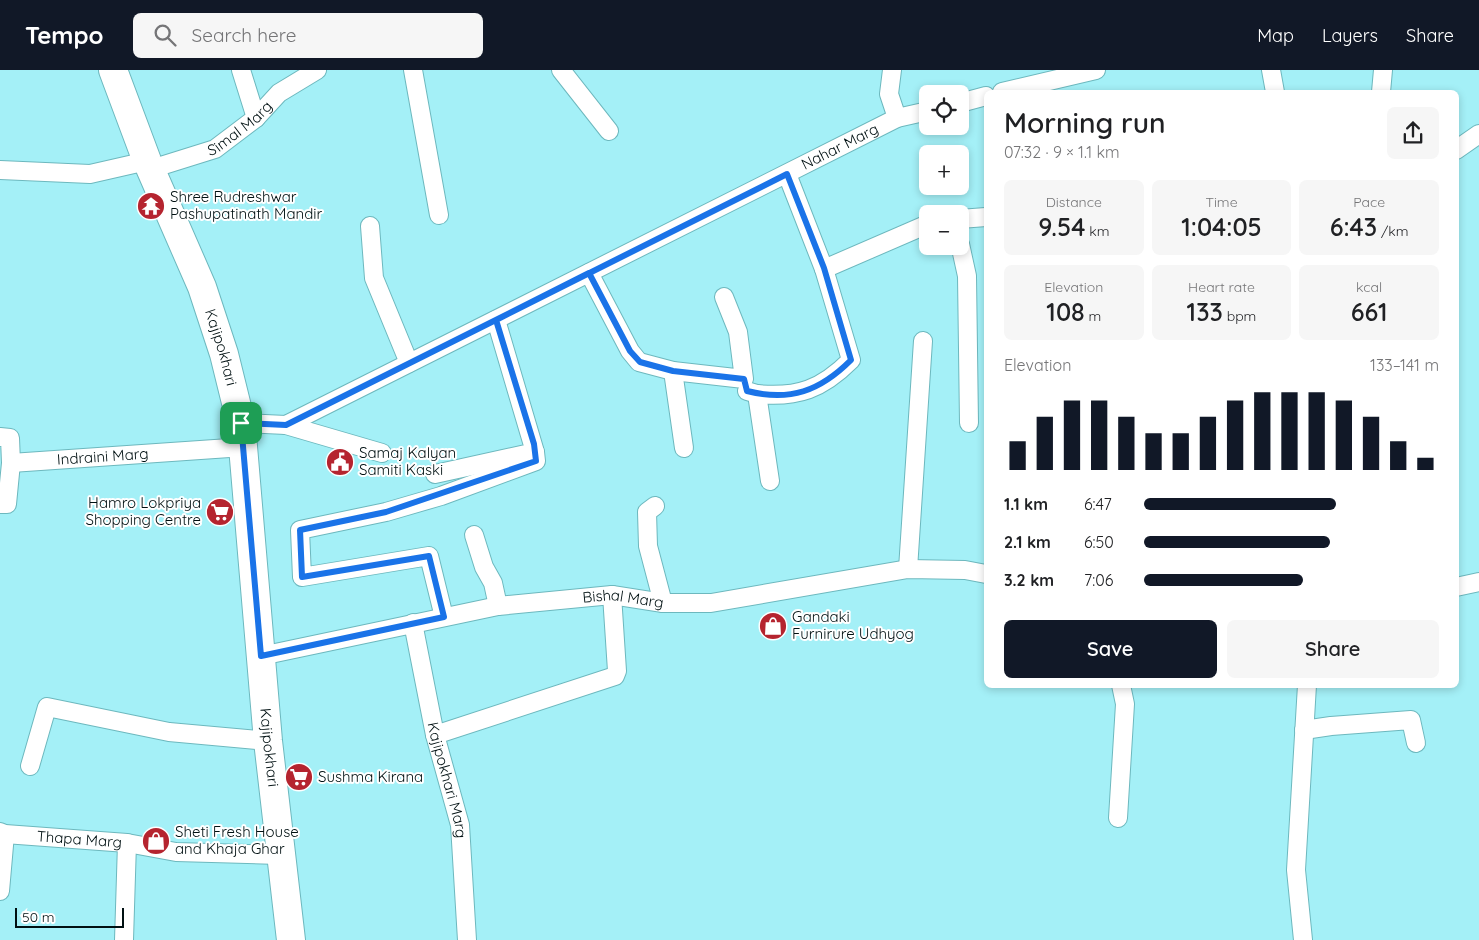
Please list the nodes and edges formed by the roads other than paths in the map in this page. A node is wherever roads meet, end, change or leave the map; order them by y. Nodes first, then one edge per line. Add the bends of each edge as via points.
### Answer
1 (113, 70) edge
2 (241, 70) edge
3 (317, 70) edge
4 (413, 70) edge
5 (561, 70) edge
6 (892, 70) edge
7 (1096, 70) edge
8 (1271, 70) edge
9 (1383, 70) edge
10 (1035, 89) edge
11 (1275, 90) edge
12 (1381, 90) edge
13 (984, 97) edge
14 (969, 101) edge
15 (919, 113) edge
16 (256, 118) junction
17 (897, 118) junction
18 (609, 131) dead end
19 (1479, 134) edge
20 (1459, 148) edge
21 (149, 165) junction
22 (0, 170) edge
23 (787, 174) junction
24 (439, 215) dead end
25 (984, 217) edge
26 (969, 218) edge
27 (370, 226) dead end
28 (919, 228) edge
29 (962, 255) edge
30 (824, 268) junction
31 (589, 273) junction
32 (724, 297) dead end
33 (496, 320) junction
34 (923, 341) dead end
35 (409, 362) junction
36 (673, 371) junction
37 (744, 379) junction
38 (757, 394) junction
39 (969, 422) dead end
40 (286, 425) junction
41 (242, 435) junction
42 (0, 437) edge
43 (684, 448) dead end
44 (535, 452) junction
45 (382, 453) dead end
46 (11, 463) junction
47 (435, 474) dead end
48 (770, 481) dead end
49 (0, 504) edge
50 (655, 506) dead end
51 (474, 535) dead end
52 (908, 569) junction
53 (984, 574) edge
54 (1479, 582) edge
55 (1459, 586) edge
56 (612, 595) junction
57 (662, 603) junction
58 (498, 606) junction
59 (444, 617) junction
60 (413, 623) junction
61 (261, 656) junction
62 (1122, 688) edge
63 (1307, 688) edge
64 (1304, 730) junction
65 (435, 735) junction
66 (268, 741) junction
67 (1416, 743) dead end
68 (30, 766) dead end
69 (1118, 818) dead end
70 (2, 833) edge
71 (127, 843) junction
72 (279, 855) junction
73 (0, 892) edge
74 (124, 940) edge
75 (291, 940) edge
76 (467, 940) edge
77 (1303, 940) edge

1 - 21 main road, Kajipokhari
2 - 16 street
3 - 16 street, Simal Marg via 279,93
4 - 24 street
5 - 18 street
6 - 17 street via 889,94
7 - 10 street
8 - 11 street
9 - 12 street
13 - 14 street
15 - 17 street, Nahar Marg
16 - 21 street, Simal Marg via 215,149
17 - 23 street, Nahar Marg
19 - 20 street
21 - 22 street, Simal Marg via 90,174
21 - 41 main road, Kajipokhari via 202,287 224,354
23 - 30 street
23 - 31 street, Nahar Marg
25 - 26 street
27 - 35 street via 374,278
28 - 30 street
29 - 39 street via 967,276
30 - 38 street via 851,360 832,379 803,391 781,396
31 - 33 street, Nahar Marg
31 - 36 street via 630,351 640,362
32 - 37 street via 738,332
33 - 35 street, Nahar Marg
33 - 44 street
34 - 52 street
35 - 40 street, Nahar Marg
36 - 37 street
36 - 43 street
37 - 38 street via 747,391
38 - 48 street
40 - 41 street, Nahar Marg
40 - 45 street
41 - 46 street, Indraini Marg
41 - 61 main road, Kajipokhari
42 - 46 street via 10,438
44 - 47 street
44 - 59 street via 536,461 441,496 386,512 300,530 302,577 429,556
46 - 49 street via 7,504
50 - 57 street via 647,512 648,546
51 - 58 street via 493,583
52 - 53 street, Bishal Marg
52 - 57 street, Bishal Marg via 711,603
54 - 55 street
56 - 57 street, Bishal Marg
56 - 58 street, Bishal Marg
56 - 65 street via 615,676
58 - 59 street, Bishal Marg
59 - 60 street, Bishal Marg
60 - 61 street, Bishal Marg
60 - 65 street, Kajipokhari Marg
61 - 66 main road, Kajipokhari
62 - 69 street via 1125,704
63 - 64 street
64 - 67 street via 1411,720
64 - 77 street via 1296,870
65 - 76 street, Kajipokhari Marg via 460,825
66 - 68 street via 169,732 47,707
66 - 72 main road, Kajipokhari
70 - 71 street, Thapa Marg
70 - 73 street
71 - 72 street, Thapa Marg via 176,852
71 - 74 street
72 - 75 main road, Kajipokhari

